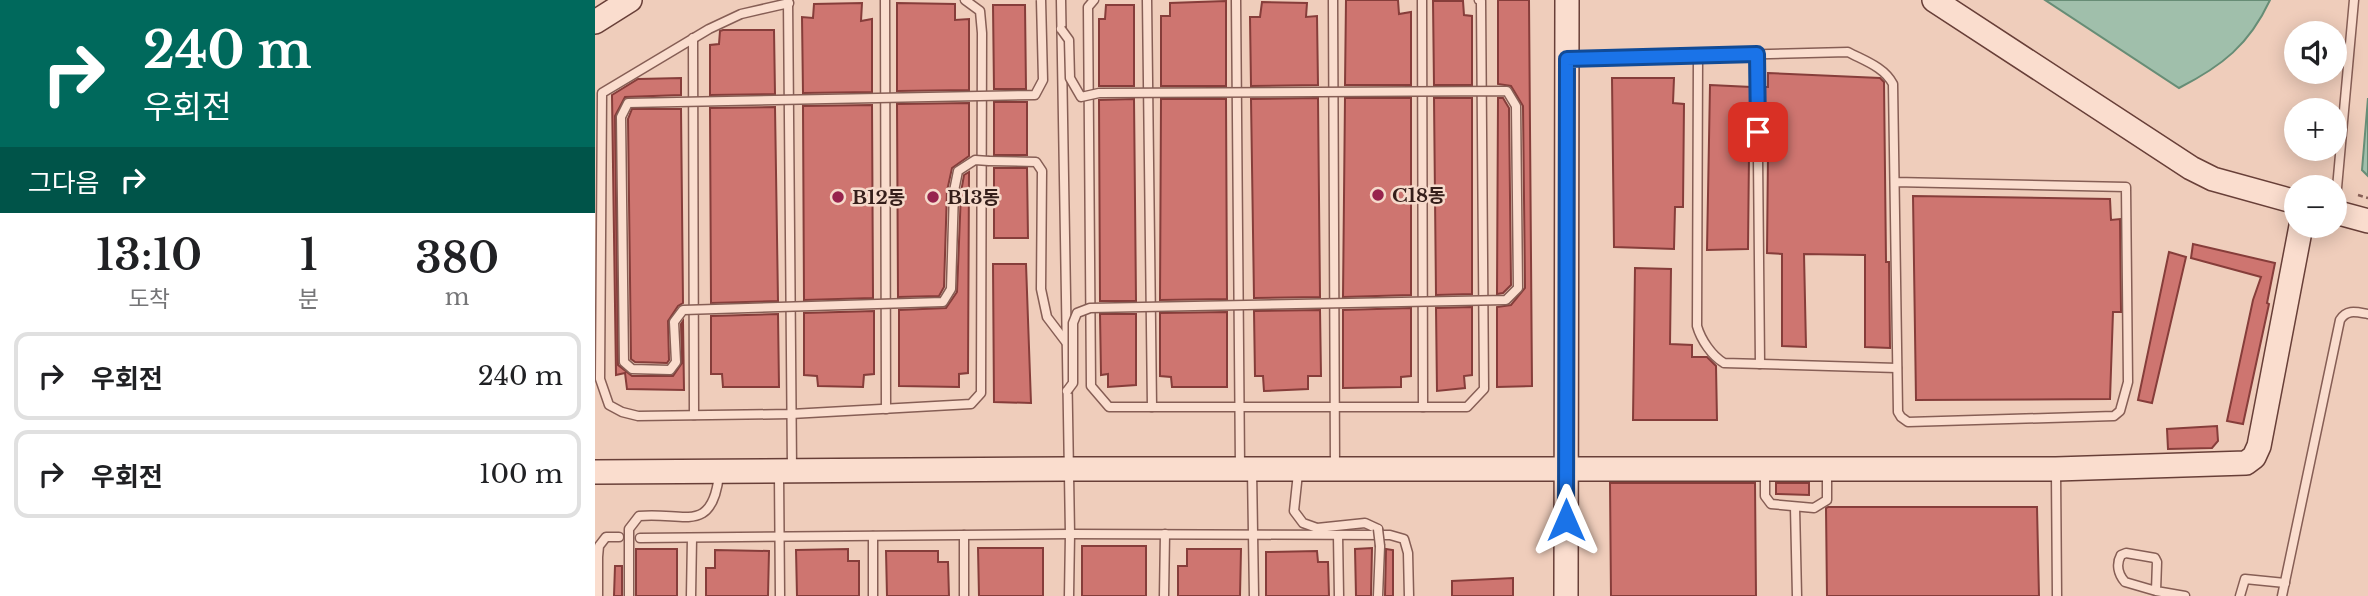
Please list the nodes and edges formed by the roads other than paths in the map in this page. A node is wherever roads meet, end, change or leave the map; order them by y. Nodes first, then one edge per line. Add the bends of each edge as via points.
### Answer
1 (630, 0) edge
2 (885, 0) edge
3 (965, 0) edge
4 (1041, 0) edge
5 (1061, 0) edge
6 (1094, 0) edge
7 (1147, 0) edge
8 (1236, 0) edge
9 (1333, 0) edge
10 (1422, 0) edge
11 (1479, 0) edge
12 (1567, 0) edge
13 (1934, 0) edge
14 (2354, 0) edge
15 (788, 1) edge
16 (595, 22) edge
17 (1061, 29) junction
18 (693, 38) junction
19 (1757, 54) junction
20 (1698, 56) junction
21 (1567, 59) junction
22 (2338, 175) edge
23 (1895, 182) junction
24 (2284, 199) edge
25 (2347, 215) edge
26 (2368, 221) edge
27 (2299, 238) edge
28 (2368, 314) edge
29 (1067, 343) junction
30 (1760, 364) junction
31 (1897, 368) junction
32 (1067, 390) junction
33 (1240, 406) junction
34 (1152, 407) junction
35 (1335, 407) junction
36 (1423, 407) junction
37 (886, 409) junction
38 (791, 414) junction
39 (694, 415) junction
40 (1068, 469) junction
41 (1566, 469) junction
42 (1765, 469) junction
43 (1827, 469) junction
44 (2056, 469) junction
45 (1246, 470) junction
46 (1298, 470) junction
47 (1335, 470) junction
48 (785, 471) junction
49 (595, 472) edge
50 (719, 472) junction
51 (1795, 507) junction
52 (1070, 534) junction
53 (1165, 534) junction
54 (964, 535) junction
55 (1254, 535) junction
56 (1338, 535) junction
57 (873, 536) junction
58 (619, 537) dead end
59 (780, 537) junction
60 (643, 538) dead end
61 (692, 538) junction
62 (2285, 583) junction
63 (2155, 591) junction
64 (598, 596) edge
65 (629, 596) edge
66 (691, 596) edge
67 (780, 596) edge
68 (873, 596) edge
69 (964, 596) edge
70 (1069, 596) edge
71 (1164, 596) edge
72 (1254, 596) edge
73 (1339, 596) edge
74 (1378, 596) edge
75 (1409, 596) edge
76 (1566, 596) edge
77 (1797, 596) edge
78 (2057, 596) edge
79 (2185, 596) edge
80 (2241, 596) edge
81 (2282, 596) edge

1 - 16 street
2 - 37 lane
3 - 37 lane via 980,11 982,33 981,393 971,404
4 - 29 lane, bridge via 1043,80 1035,95 628,103 621,117 624,362 632,369 670,370 676,362 674,322 683,310 943,302 951,289 958,171 975,160 1036,162 1042,171 1041,289 1047,317
5 - 17 lane
6 - 34 lane via 1088,7 1091,386 1109,407
7 - 34 lane
8 - 33 lane
9 - 35 lane
10 - 36 lane
11 - 36 lane via 1484,389 1467,407
12 - 21 street
13 - 24 street via 2191,168 2213,179
14 - 22 lane
15 - 18 lane via 741,14
15 - 38 lane
17 - 29 lane
17 - 32 lane, bridge via 1069,40 1070,78 1081,97 1099,93 1507,91 1516,106 1518,288 1506,300 1090,308 1077,313 1073,323 1073,383
18 - 39 lane
18 - 39 lane via 602,93 600,379 608,405 622,412
19 - 20 lane
19 - 23 lane via 1848,52 1888,75 1893,84
19 - 30 lane
20 - 21 lane
20 - 30 lane via 1697,326 1721,362
21 - 41 street
23 - 31 lane
23 - 31 lane via 2126,187 2128,382 2120,411 2114,416 1908,422 1898,412
25 - 26 street
27 - 44 street via 2254,457 2234,465
28 - 62 lane via 2353,311 2340,320
29 - 32 lane
30 - 31 lane
32 - 40 lane
33 - 34 lane
33 - 35 lane
33 - 45 lane
35 - 36 lane
35 - 47 lane
37 - 38 lane
38 - 39 lane
38 - 48 lane
40 - 45 street
40 - 48 street
40 - 52 lane
41 - 42 street
41 - 47 street
41 - 76 street
42 - 43 street
42 - 51 lane via 1767,500 1776,506
43 - 44 street
43 - 51 lane via 1827,500 1814,508
44 - 78 lane
45 - 46 street
45 - 55 lane
46 - 47 street
46 - 74 lane, bridge via 1294,511 1303,523 1317,528 1365,523 1378,528
48 - 50 street
48 - 59 lane
49 - 50 street
50 - 65 lane via 712,506 699,516 639,516 629,529
51 - 77 lane
52 - 53 lane
52 - 54 lane
52 - 70 lane
53 - 55 lane
53 - 71 lane
54 - 57 lane
54 - 69 lane
55 - 56 lane
55 - 72 lane
56 - 73 lane
56 - 75 lane via 1404,539
57 - 59 lane
57 - 68 lane
58 - 64 lane via 605,537 599,546
59 - 61 lane
59 - 67 lane
60 - 61 lane
61 - 66 lane
62 - 80 lane via 2245,579
62 - 81 lane
63 - 63 lane via 2125,582 2118,571 2121,555 2155,558
63 - 79 lane

